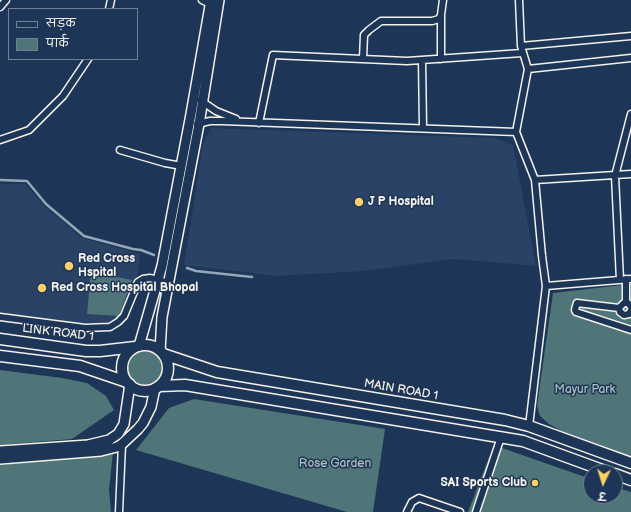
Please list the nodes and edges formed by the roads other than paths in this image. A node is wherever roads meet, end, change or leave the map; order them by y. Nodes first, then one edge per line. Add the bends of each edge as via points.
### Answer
1 (6, 0) edge
2 (219, 0) edge
3 (443, 0) edge
4 (519, 0) edge
5 (208, 1) edge
6 (0, 7) edge
7 (441, 15) junction
8 (631, 36) edge
9 (521, 46) junction
10 (522, 53) junction
11 (631, 58) edge
12 (363, 59) junction
13 (441, 59) junction
14 (87, 60) edge
15 (422, 60) junction
16 (528, 69) junction
17 (194, 97) junction
18 (203, 102) junction
19 (631, 114) edge
20 (241, 122) junction
21 (259, 123) junction
22 (199, 124) junction
23 (189, 126) junction
24 (423, 127) junction
25 (516, 132) junction
26 (0, 140) edge
27 (120, 150) dead end
28 (182, 166) junction
29 (631, 174) edge
30 (615, 176) junction
31 (535, 180) junction
32 (626, 279) edge
33 (158, 280) junction
34 (169, 283) junction
35 (546, 286) junction
36 (629, 305) edge
37 (619, 308) junction
38 (631, 310) edge
39 (626, 315) junction
40 (0, 317) edge
41 (624, 328) junction
42 (631, 330) edge
43 (0, 339) edge
44 (138, 347) junction
45 (162, 352) junction
46 (0, 356) edge
47 (128, 383) junction
48 (157, 387) junction
49 (529, 426) junction
50 (501, 437) junction
51 (122, 444) junction
52 (0, 451) edge
53 (0, 459) edge
54 (631, 463) edge
55 (586, 464) edge
56 (119, 512) edge
57 (407, 512) edge
58 (460, 512) edge
59 (476, 512) edge

1 - 6 street
2 - 18 street
3 - 7 street
4 - 9 street
5 - 17 street
7 - 12 street via 439,19 432,21 381,21 364,35
7 - 13 street
8 - 9 street
9 - 10 street
10 - 13 street
10 - 16 street
11 - 16 street
12 - 15 street
12 - 21 street via 273,56
13 - 15 street
14 - 26 street via 63,96 29,130
15 - 24 street
16 - 25 street
17 - 18 street
17 - 23 street
18 - 20 street
18 - 22 street
19 - 30 street
20 - 21 street
20 - 22 street via 216,121
21 - 24 street
22 - 23 street
22 - 34 street
23 - 28 street
24 - 25 street
25 - 31 street
27 - 28 street via 165,164
28 - 33 street
29 - 30 street
30 - 31 street
30 - 32 street
31 - 35 street
32 - 35 street
32 - 36 street
33 - 34 street
33 - 40 street via 150,278 138,282 124,316 110,327 85,328
33 - 44 street
34 - 45 street via 162,317
35 - 49 street
36 - 37 street via 622,304
37 - 39 street via 620,312
37 - 41 street via 577,304 575,310
38 - 39 street
39 - 41 street
41 - 42 street
43 - 44 main road, LINK ROAD 1 via 86,351
44 - 45 main road, LINK ROAD 1 via 148,345
44 - 47 main road via 125,356 122,365
45 - 48 main road via 167,362 168,373 163,383
45 - 49 main road, MAIN ROAD 1 via 217,372
46 - 47 main road via 80,366
47 - 48 main road via 142,391
47 - 52 street via 124,424 118,434 109,440 88,445
48 - 50 main road via 185,385
48 - 51 street via 143,423
49 - 54 main road, MAIN ROAD 1
50 - 55 main road via 523,441
50 - 59 street
51 - 53 street via 101,451
51 - 56 street
57 - 58 street via 412,502 419,498

